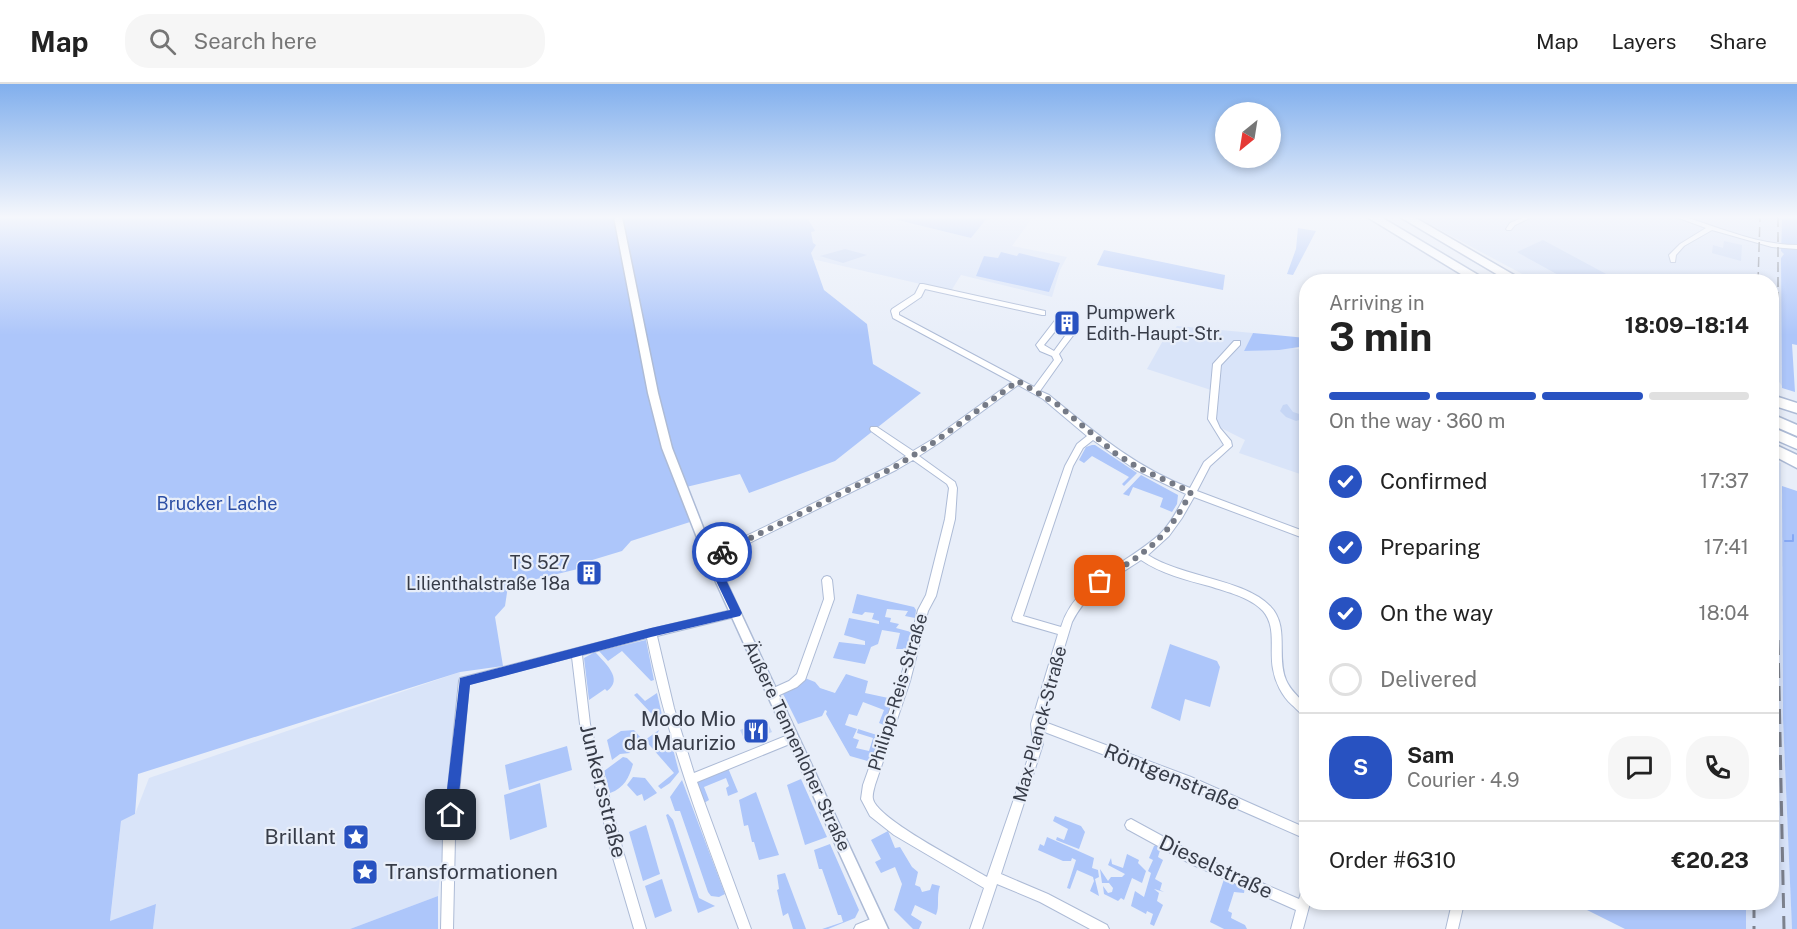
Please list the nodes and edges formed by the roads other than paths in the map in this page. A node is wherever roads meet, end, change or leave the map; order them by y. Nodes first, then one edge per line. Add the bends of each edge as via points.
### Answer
1 (626, 256) edge
2 (1428, 256) edge
3 (1440, 256) edge
4 (1462, 256) edge
5 (1474, 256) edge
6 (1480, 256) edge
7 (1672, 256) edge
8 (1673, 261) dead end
9 (1456, 274) edge
10 (1470, 274) edge
11 (1492, 274) edge
12 (1505, 274) edge
13 (1514, 274) edge
14 (1042, 313) dead end
15 (1237, 343) dead end
16 (1054, 354) junction
17 (1018, 381) junction
18 (1036, 391) junction
19 (1779, 393) edge
20 (1797, 399) edge
21 (1779, 402) edge
22 (1797, 408) edge
23 (1779, 422) edge
24 (874, 429) dead end
25 (1797, 431) edge
26 (1779, 435) edge
27 (1093, 436) junction
28 (1797, 444) edge
29 (1779, 449) edge
30 (1779, 450) edge
31 (914, 456) junction
32 (1797, 456) edge
33 (1797, 462) edge
34 (1191, 492) junction
35 (1299, 533) edge
36 (1141, 555) junction
37 (710, 558) junction
38 (827, 580) dead end
39 (736, 613) junction
40 (1064, 632) junction
41 (651, 633) junction
42 (577, 652) junction
43 (773, 693) junction
44 (1299, 705) edge
45 (1036, 724) junction
46 (793, 738) junction
47 (690, 780) junction
48 (1131, 825) dead end
49 (1299, 831) edge
50 (992, 881) junction
51 (1299, 899) edge
52 (1302, 910) edge
53 (1456, 910) edge
54 (879, 925) edge
55 (447, 929) edge
56 (640, 929) edge
57 (745, 929) edge
58 (861, 929) edge
59 (976, 929) edge
60 (1103, 929) edge
61 (1297, 929) edge
62 (1452, 929) edge

1 - 37 street, Äußere Tennenloher Straße via 664,438
2 - 9 highway
3 - 10 highway
4 - 11 highway
5 - 12 highway
6 - 13 highway
7 - 8 street
14 - 17 street via 923,286 918,296 896,311 896,316
15 - 34 street, Max-Planck-Straße via 1217,364 1212,404 1214,424 1228,446 1209,461
16 - 16 street via 1074,329 1074,324 1059,321 1040,345
16 - 18 street via 1058,360
17 - 18 street
17 - 31 street
18 - 27 street
19 - 20 highway
21 - 22 highway
23 - 25 highway
24 - 31 street
26 - 28 highway
27 - 34 street via 1139,468
27 - 40 street via 1080,446 1070,466 1017,618
29 - 32 highway
30 - 33 highway
31 - 37 street
31 - 50 street, Philipp-Reis-Straße via 953,485 950,519 931,597 922,610 907,673 867,801 874,812 898,831
34 - 35 street
34 - 36 street, Max-Planck-Straße via 1171,528
36 - 40 street, Max-Planck-Straße via 1087,591 1074,608
36 - 44 street via 1263,605 1275,624 1280,682
37 - 39 street, Äußere Tennenloher Straße
38 - 43 street via 830,598 803,673 796,682
39 - 41 street
39 - 43 street, Äußere Tennenloher Straße
40 - 45 street, Max-Planck-Straße
41 - 42 street
41 - 47 street via 663,695
42 - 55 street via 464,681 449,837
42 - 56 street, Junkersstraße via 585,724
43 - 46 street, Äußere Tennenloher Straße
45 - 49 street, Röntgenstraße via 1198,785
45 - 50 street, Max-Planck-Straße via 1038,744
46 - 47 street
46 - 54 street, Äußere Tennenloher Straße
47 - 57 street
48 - 51 street, Dieselstraße via 1195,860
50 - 59 street, Max-Planck-Straße
50 - 60 street via 1044,898
52 - 61 street
53 - 62 street
54 - 58 street

